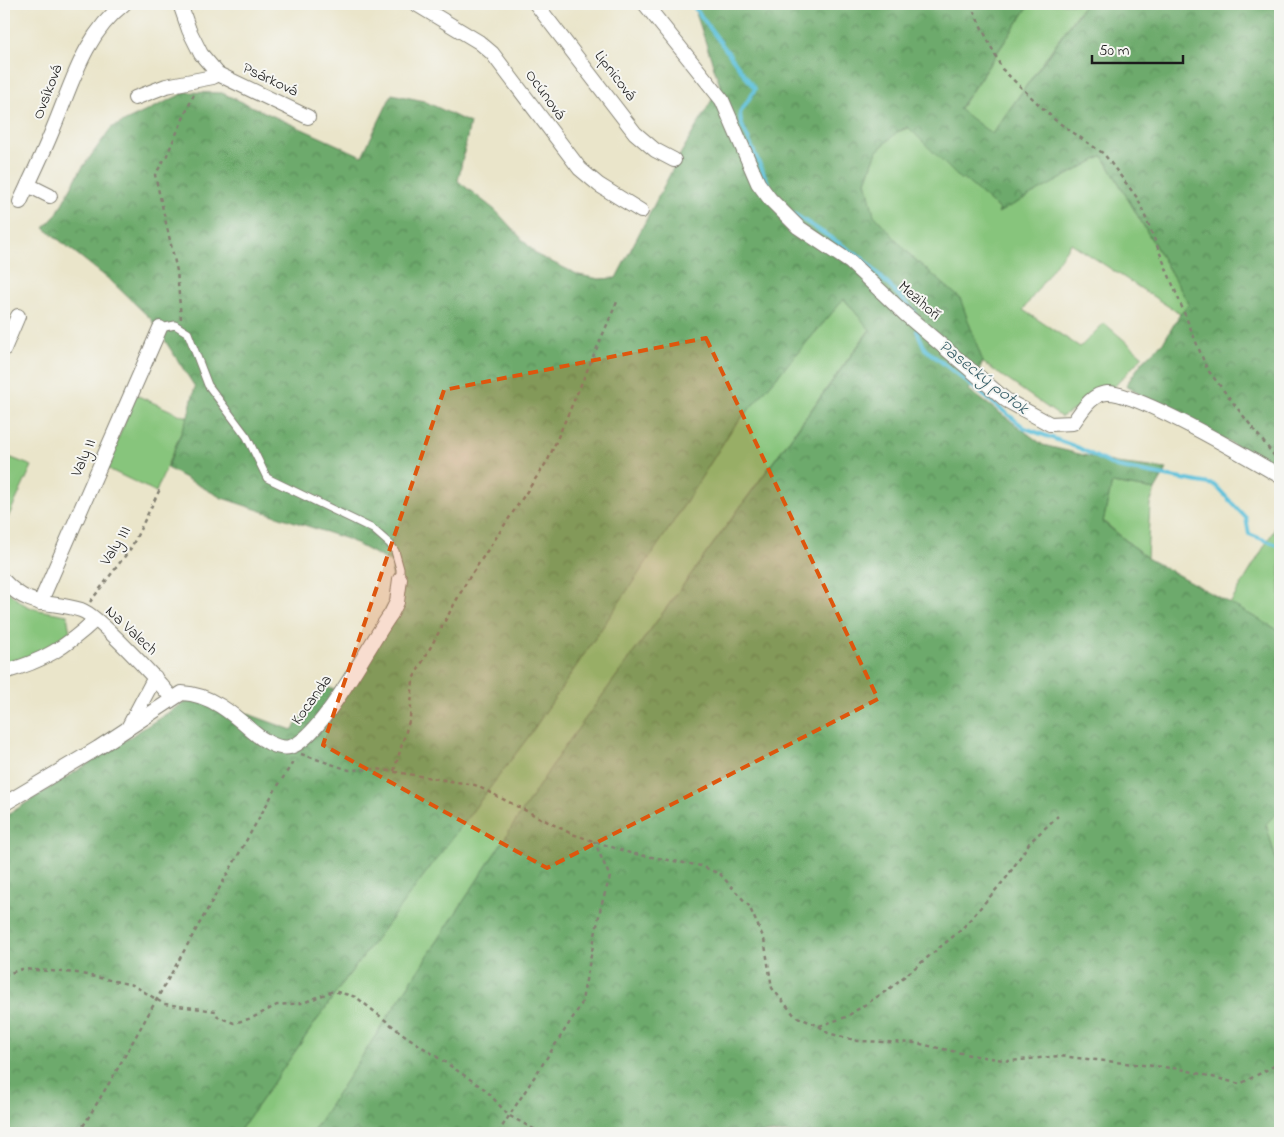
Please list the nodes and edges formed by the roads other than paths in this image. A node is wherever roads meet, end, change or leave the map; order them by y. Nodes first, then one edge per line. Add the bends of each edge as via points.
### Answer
1 (124, 4) edge
2 (180, 4) edge
3 (416, 4) edge
4 (536, 4) edge
5 (646, 4) edge
6 (218, 74) junction
7 (135, 98) dead end
8 (308, 118) dead end
9 (674, 160) dead end
10 (28, 185) junction
11 (50, 196) dead end
12 (20, 202) dead end
13 (641, 211) dead end
14 (18, 316) dead end
15 (160, 328) joint
16 (4, 348) edge
17 (1280, 476) edge
18 (400, 579) joint
19 (4, 581) edge
20 (40, 603) junction
21 (95, 620) junction
22 (4, 672) edge
23 (155, 677) junction
24 (172, 698) junction
25 (126, 731) junction
26 (4, 804) edge

1 - 10 street, Ovsíková via 105,22 86,50
2 - 6 street, Psárková via 201,54
3 - 13 street, Ocúnová via 492,53 580,169
4 - 9 street, Lipnicová via 636,133 655,150
5 - 17 street, Mezihoří via 722,100 758,183 770,199 798,227 850,262 905,314 1006,400 1050,424 1073,422 1091,399 1107,393 1135,399
6 - 7 street, Psárková via 166,86
6 - 8 street, Psárková
10 - 11 street
10 - 12 street, Ovsíková
14 - 16 street
15 - 18 lane via 166,325 182,328 188,333 208,386 247,437 267,478 373,530 394,551
15 - 20 street, Valy II
18 - 24 street, Kocanda via 397,602 391,614 327,713 307,738 296,744 283,748 265,740 226,709 197,696 182,693
19 - 20 street, Na Valech via 20,595
20 - 21 street, Na Valech via 82,610
21 - 22 street via 45,659
21 - 23 street, Na Valech
23 - 24 street, Na Valech
23 - 25 street
24 - 25 street
25 - 26 street

